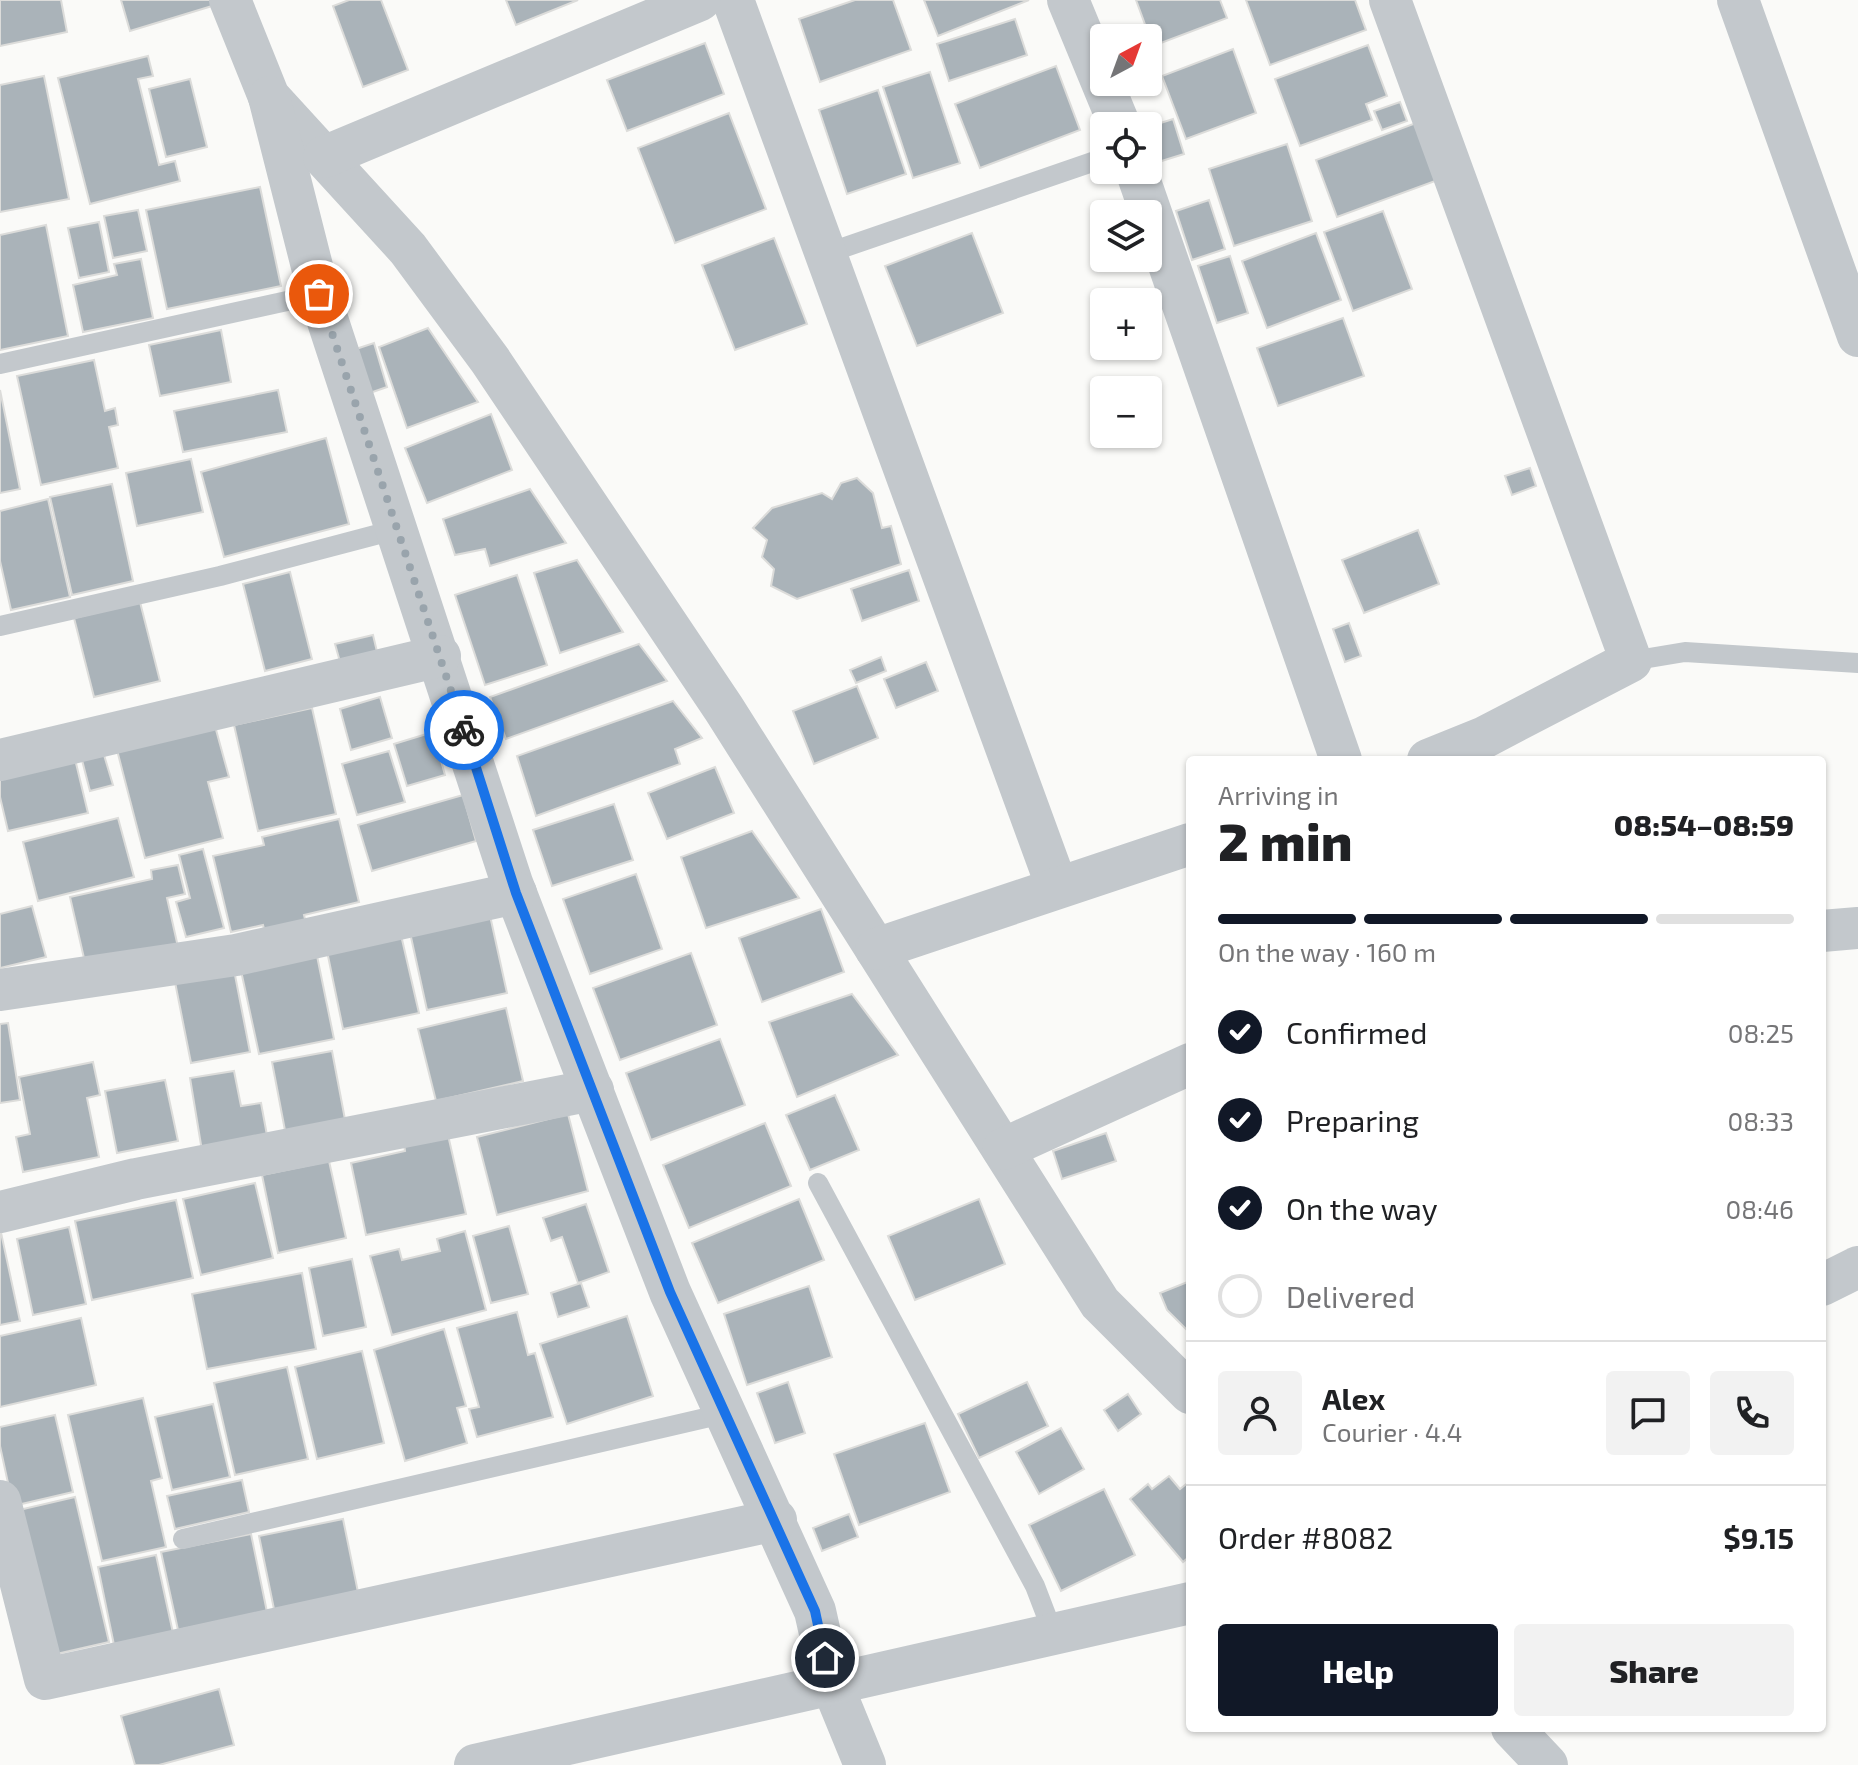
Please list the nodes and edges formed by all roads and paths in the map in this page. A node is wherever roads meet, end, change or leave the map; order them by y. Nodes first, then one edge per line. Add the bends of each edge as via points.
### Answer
1 (230, 0) edge
2 (700, 0) edge
3 (733, 0) edge
4 (1068, 0) edge
5 (1390, 0) edge
6 (1738, 0) edge
7 (269, 97) junction
8 (1114, 112) edge
9 (324, 157) junction
10 (1090, 163) edge
11 (1141, 184) edge
12 (825, 254) junction
13 (319, 294) junction
14 (1858, 336) edge
15 (0, 364) edge
16 (398, 529) junction
17 (0, 626) edge
18 (440, 656) junction
19 (1631, 661) junction
20 (1858, 663) edge
21 (1340, 756) edge
22 (1438, 756) edge
23 (0, 760) edge
24 (1186, 845) edge
25 (1057, 887) junction
26 (516, 893) junction
27 (1858, 928) edge
28 (1826, 931) edge
29 (876, 949) junction
30 (0, 990) edge
31 (1186, 1066) edge
32 (593, 1090) junction
33 (1003, 1149) junction
34 (818, 1183) dead end
35 (0, 1212) edge
36 (1858, 1267) edge
37 (1826, 1283) edge
38 (1186, 1389) edge
39 (727, 1413) junction
40 (0, 1501) edge
41 (776, 1520) junction
42 (183, 1539) dead end
43 (1186, 1604) edge
44 (1053, 1633) junction
45 (831, 1682) junction
46 (1516, 1732) edge
47 (475, 1765) edge
48 (865, 1765) edge
49 (1547, 1765) edge

1 - 7 street
2 - 9 street
3 - 12 street
4 - 8 street
5 - 19 street
6 - 14 street
7 - 9 street
7 - 13 street
9 - 29 street via 408,249 490,360 724,709
10 - 12 lane
11 - 21 street
12 - 25 street
13 - 15 lane
13 - 16 street
16 - 17 lane
16 - 18 street
18 - 23 street
18 - 26 street
19 - 20 lane via 1685,652
19 - 22 street
24 - 25 street
25 - 29 street
26 - 30 street via 236,955
26 - 32 street
27 - 28 street
29 - 33 street
31 - 33 street
32 - 35 street via 136,1179
32 - 39 street via 670,1292
33 - 38 street via 1100,1303
34 - 44 lane via 1035,1586
36 - 37 street
39 - 41 street
39 - 42 lane
40 - 41 street via 45,1679
41 - 45 street via 815,1611
43 - 44 street
44 - 45 street
45 - 47 street
45 - 48 street
46 - 49 street

